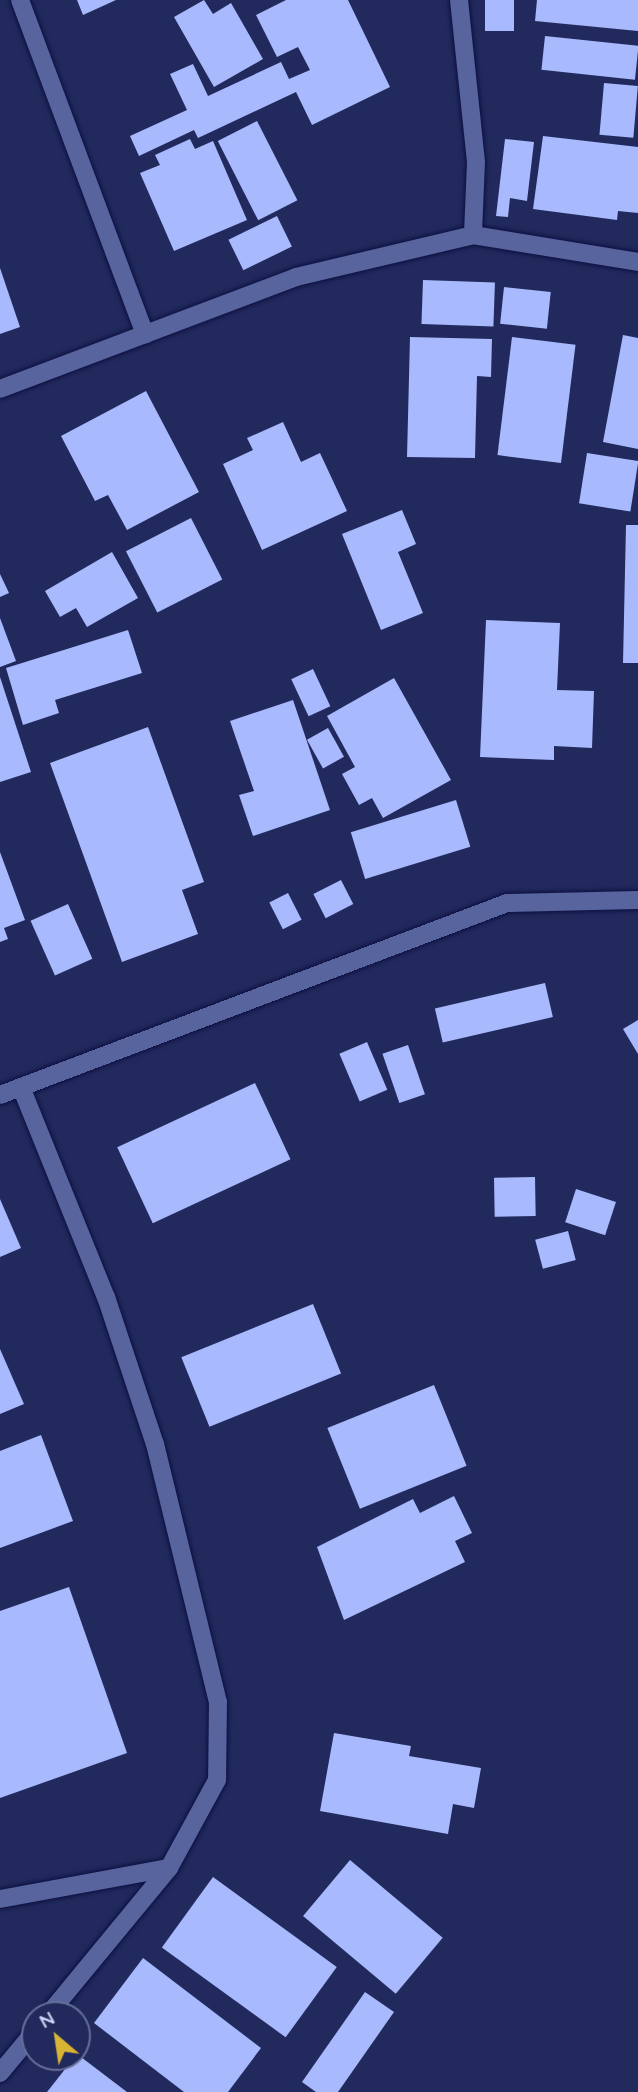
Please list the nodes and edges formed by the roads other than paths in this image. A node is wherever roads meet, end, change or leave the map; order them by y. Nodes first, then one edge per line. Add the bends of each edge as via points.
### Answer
1 (20, 0) edge
2 (459, 0) edge
3 (473, 234) junction
4 (638, 262) edge
5 (145, 334) junction
6 (0, 389) edge
7 (638, 900) edge
8 (21, 1087) junction
9 (0, 1095) edge
10 (169, 1868) junction
11 (0, 1899) edge
12 (60, 2001) edge
13 (21, 2048) edge
14 (0, 2073) edge

1 - 5 street
2 - 3 street via 476,162
3 - 4 street
3 - 5 street via 296,277
5 - 6 street
7 - 8 street via 507,903
8 - 9 street
8 - 10 street via 106,1297 155,1444 218,1702 217,1780
10 - 11 street
10 - 12 street
13 - 14 street

